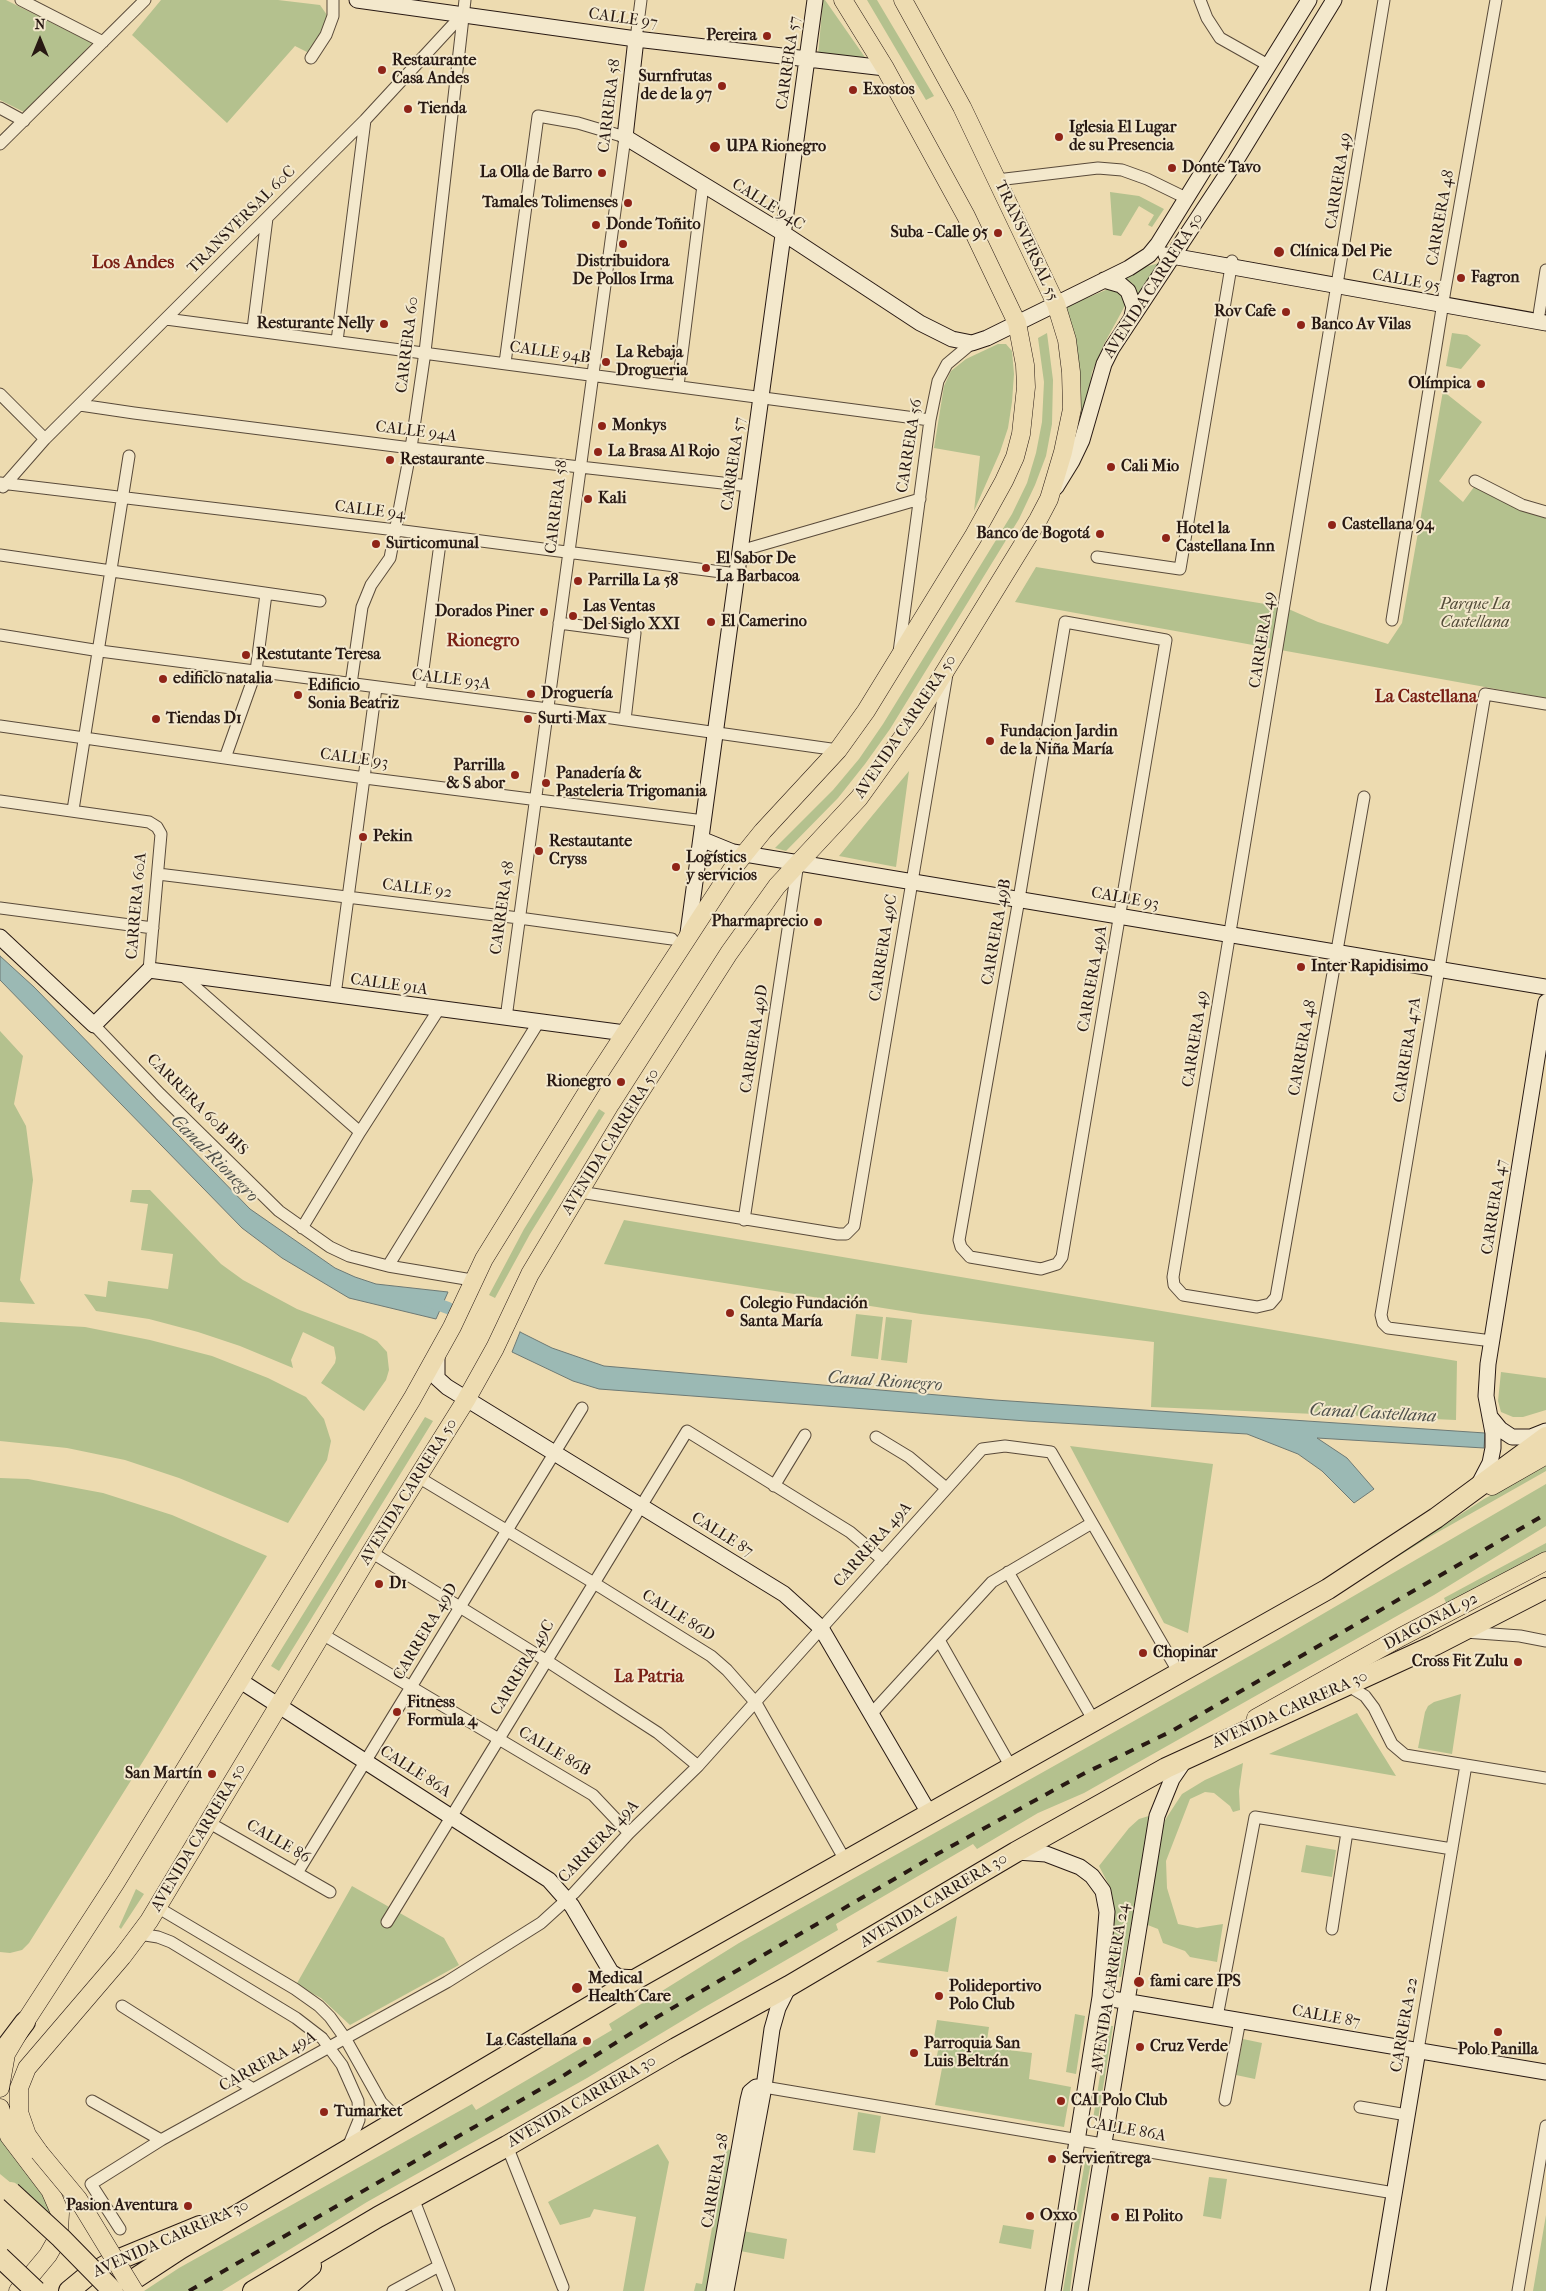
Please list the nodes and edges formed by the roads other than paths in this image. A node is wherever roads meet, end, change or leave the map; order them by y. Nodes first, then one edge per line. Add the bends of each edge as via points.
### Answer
1 (21, 0) edge
2 (145, 0) edge
3 (333, 0) edge
4 (641, 0) edge
5 (815, 0) edge
6 (843, 0) edge
7 (903, 0) edge
8 (1200, 0) edge
9 (1309, 0) edge
10 (1334, 0) edge
11 (1384, 0) edge
12 (1496, 0) edge
13 (365, 1) edge
14 (463, 7) edge
15 (636, 39) junction
16 (102, 42) junction
17 (311, 58) dead end
18 (806, 58) junction
19 (1268, 65) junction
20 (885, 68) junction
21 (0, 108) edge
22 (365, 120) junction
23 (24, 121) junction
24 (625, 137) junction
25 (0, 144) edge
26 (997, 180) junction
27 (703, 185) junction
28 (1186, 198) junction
29 (267, 218) junction
30 (783, 233) junction
31 (1149, 255) junction
32 (1174, 255) junction
33 (1231, 264) junction
34 (1546, 270) edge
35 (1104, 280) junction
36 (1339, 282) junction
37 (1443, 300) junction
38 (1056, 304) junction
39 (1132, 316) junction
40 (166, 318) junction
41 (1542, 318) edge
42 (1018, 323) junction
43 (253, 330) junction
44 (337, 341) junction
45 (972, 343) junction
46 (425, 352) junction
47 (505, 363) junction
48 (593, 375) junction
49 (678, 386) junction
50 (0, 394) edge
51 (761, 397) junction
52 (80, 404) junction
53 (930, 420) junction
54 (45, 439) junction
55 (411, 448) junction
56 (129, 456) dead end
57 (580, 468) junction
58 (1475, 481) dead end
59 (2, 486) edge
60 (749, 486) junction
61 (124, 498) junction
62 (920, 499) junction
63 (1049, 499) junction
64 (1546, 512) edge
65 (396, 530) junction
66 (440, 536) junction
67 (740, 551) junction
68 (569, 552) junction
69 (0, 555) edge
70 (1096, 557) dead end
71 (112, 572) junction
72 (737, 574) junction
73 (266, 594) junction
74 (320, 601) dead end
75 (1392, 620) dead end
76 (559, 623) junction
77 (0, 635) edge
78 (1166, 640) joint
79 (100, 651) junction
80 (898, 659) junction
81 (948, 668) junction
82 (256, 671) junction
83 (351, 684) junction
84 (376, 688) junction
85 (420, 692) junction
86 (1546, 704) edge
87 (548, 709) junction
88 (625, 720) junction
89 (0, 726) edge
90 (716, 732) junction
91 (84, 738) junction
92 (838, 750) junction
93 (225, 758) junction
94 (365, 778) junction
95 (1364, 797) dead end
96 (535, 799) junction
97 (0, 801) edge
98 (73, 810) junction
99 (704, 821) junction
100 (701, 839) junction
101 (744, 854) junction
102 (798, 863) junction
103 (158, 874) junction
104 (911, 881) junction
105 (350, 898) junction
106 (1019, 899) junction
107 (0, 908) edge
108 (1120, 916) junction
109 (520, 918) junction
110 (153, 928) junction
111 (1230, 935) junction
112 (680, 936) junction
113 (0, 937) edge
114 (1336, 953) junction
115 (149, 970) junction
116 (1438, 970) junction
117 (182, 975) junction
118 (1546, 987) edge
119 (335, 995) junction
120 (1546, 1002) edge
121 (439, 1009) junction
122 (506, 1018) junction
123 (538, 1023) junction
124 (94, 1025) junction
125 (625, 1033) junction
126 (360, 1132) junction
127 (580, 1192) junction
128 (744, 1220) junction
129 (302, 1228) junction
130 (1057, 1264) joint
131 (388, 1266) junction
132 (472, 1280) junction
133 (1270, 1304) joint
134 (1492, 1341) junction
135 (437, 1356) junction
136 (466, 1400) junction
137 (582, 1408) dead end
138 (1490, 1417) junction
139 (1546, 1431) edge
140 (805, 1435) dead end
141 (876, 1437) dead end
142 (1546, 1437) edge
143 (554, 1453) junction
144 (1546, 1455) edge
145 (418, 1477) junction
146 (774, 1486) junction
147 (946, 1488) junction
148 (1475, 1489) junction
149 (642, 1506) junction
150 (1436, 1518) junction
151 (1092, 1523) junction
152 (507, 1530) junction
153 (371, 1552) junction
154 (882, 1560) junction
155 (1546, 1561) edge
156 (1008, 1572) junction
157 (594, 1583) junction
158 (1546, 1588) edge
159 (460, 1607) junction
160 (821, 1628) junction
161 (1461, 1632) junction
162 (322, 1634) junction
163 (939, 1640) junction
164 (1546, 1641) edge
165 (547, 1661) junction
166 (1179, 1673) junction
167 (239, 1680) junction
168 (1347, 1685) junction
169 (412, 1686) junction
170 (756, 1703) junction
171 (278, 1706) junction
172 (872, 1713) junction
173 (1094, 1721) junction
174 (500, 1738) junction
175 (1187, 1757) junction
176 (366, 1760) junction
177 (1466, 1765) junction
178 (698, 1766) junction
179 (1011, 1767) junction
180 (1546, 1778) edge
181 (929, 1813) junction
182 (452, 1817) junction
183 (208, 1822) junction
184 (1347, 1832) junction
185 (629, 1833) junction
186 (1452, 1849) junction
187 (1016, 1852) junction
188 (845, 1860) junction
189 (297, 1873) junction
190 (330, 1892) dead end
191 (567, 1899) junction
192 (157, 1907) junction
193 (387, 1922) dead end
194 (1332, 1929) dead end
195 (139, 1934) junction
196 (638, 1978) junction
197 (790, 1986) junction
198 (1100, 1997) junction
199 (1127, 2001) junction
200 (122, 2006) dead end
201 (1217, 2016) junction
202 (1240, 2020) junction
203 (25, 2022) junction
204 (345, 2038) junction
205 (329, 2047) junction
206 (1418, 2050) junction
207 (0, 2055) edge
208 (1546, 2072) edge
209 (764, 2087) junction
210 (0, 2088) edge
211 (253, 2089) junction
212 (1225, 2100) dead end
213 (92, 2101) dead end
214 (1360, 2107) dead end
215 (0, 2108) edge
216 (1407, 2115) junction
217 (403, 2117) junction
218 (1546, 2126) edge
219 (161, 2140) junction
220 (1078, 2140) junction
221 (1104, 2144) junction
222 (507, 2146) junction
223 (347, 2151) junction
224 (1542, 2177) edge
225 (6, 2188) edge
226 (277, 2192) junction
227 (1394, 2193) junction
228 (413, 2198) junction
229 (120, 2229) dead end
230 (336, 2242) junction
231 (0, 2257) edge
232 (439, 2266) junction
233 (290, 2287) edge
234 (563, 2287) dead end
235 (18, 2291) edge
236 (36, 2291) edge
237 (69, 2291) edge
238 (115, 2291) edge
239 (134, 2291) edge
240 (253, 2291) edge
241 (393, 2291) edge
242 (450, 2291) edge
243 (714, 2291) edge
244 (726, 2291) edge
245 (1053, 2291) edge
246 (1080, 2291) edge
247 (1378, 2291) edge
248 (1518, 2291) edge

1 - 16 street
2 - 16 street
3 - 17 street via 333,16
4 - 15 street, CARRERA 58
5 - 18 street, CARRERA 57
6 - 20 main road
7 - 26 main road, TRANSVERSAL 55 via 962,107
8 - 19 street via 1220,38
9 - 19 street, AVENIDA CARRERA 50
10 - 32 street, AVENIDA CARRERA 50
11 - 36 street, CARRERA 49
12 - 37 street, CARRERA 48
13 - 14 street, CALLE 97
14 - 15 street, CALLE 97
14 - 22 street, TRANSVERSAL 60C
14 - 46 street, CARRERA 60
15 - 18 street, CALLE 97
15 - 24 street, CARRERA 58
16 - 23 street
18 - 20 street, CALLE 97
18 - 30 street, CARRERA 57
19 - 28 street, AVENIDA CARRERA 50
20 - 42 main road via 966,216
21 - 23 street
22 - 29 street, TRANSVERSAL 60C
22 - 44 street
23 - 25 street
24 - 27 street, CALLE 94C
24 - 47 street, CALLE 94C via 578,123 538,116
24 - 48 street, CARRERA 58
26 - 28 street via 1098,168 1122,170
26 - 38 main road, TRANSVERSAL 55
27 - 30 street, CALLE 94C
27 - 49 street
28 - 31 street, AVENIDA CARRERA 50
29 - 40 street, TRANSVERSAL 60C
29 - 43 street
30 - 45 street, CALLE 94C via 920,323 952,339
30 - 51 street, CARRERA 57
31 - 32 street, CALLE 95
31 - 35 street, AVENIDA CARRERA 50
32 - 33 street, CALLE 95
32 - 39 street, AVENIDA CARRERA 50
33 - 36 street, CALLE 95
33 - 70 street via 1180,569
34 - 41 street
35 - 38 street, AVENIDA CARRERA 50
35 - 39 street via 1128,290 1134,307
36 - 37 street, CALLE 95
36 - 111 street, CARRERA 49
37 - 41 street, CALLE 95
37 - 75 street, CARRERA 48
38 - 42 street, CARRERA 56
38 - 63 main road, TRANSVERSAL 55 via 1072,372 1072,408
39 - 63 street, AVENIDA CARRERA 50 via 1104,364 1082,440
40 - 43 street, CALLE 94B
40 - 52 street, TRANSVERSAL 60C
42 - 45 street, CARRERA 56
42 - 80 main road via 1026,387 1015,457 973,537
43 - 44 street, CALLE 94B
44 - 46 street, CALLE 94B
45 - 53 street, CARRERA 56 via 954,356 941,373
46 - 47 street, CALLE 94B
46 - 55 street, CARRERA 60
47 - 48 street, CALLE 94B
48 - 49 street, CALLE 94B
48 - 57 street, CARRERA 58
49 - 51 street, CALLE 94B
50 - 54 street
51 - 53 street, CALLE 94B
51 - 60 street, CARRERA 57
52 - 54 street, TRANSVERSAL 60C
52 - 55 street, CALLE 94A
53 - 62 street, CARRERA 56
54 - 59 street, TRANSVERSAL 60C
55 - 57 street, CALLE 94A
55 - 65 street, CARRERA 60
56 - 61 street
57 - 60 street, CALLE 94A
57 - 68 street, CARRERA 58
58 - 64 street via 1522,505
59 - 61 street, CALLE 94
60 - 67 street, CARRERA 57
61 - 65 street, CALLE 94
61 - 71 street
62 - 67 street
62 - 80 street, CARRERA 56
63 - 81 main road, AVENIDA CARRERA 50
65 - 66 street, CALLE 94
65 - 83 street, CARRERA 60 via 390,558 364,601
66 - 68 street, CALLE 94
66 - 85 street
67 - 72 street, CARRERA 57
68 - 72 street, CALLE 94
68 - 76 street, CARRERA 58
69 - 71 street
71 - 73 street
71 - 79 street
72 - 90 street, CARRERA 57
73 - 74 street
73 - 82 street
76 - 87 street, CARRERA 58
76 - 88 street via 635,633
77 - 79 street, CALLE 93A
78 - 106 street, CARRERA 49B via 1065,622
78 - 108 street, CARRERA 49A
79 - 82 street, CALLE 93A
79 - 91 street
80 - 92 main road
81 - 102 main road, AVENIDA CARRERA 50 via 873,781
81 - 104 street, CARRERA 49C
82 - 83 street, CALLE 93A
82 - 93 street
83 - 84 street, CALLE 93A
84 - 85 street, CALLE 93A
84 - 94 street
85 - 87 street, CALLE 93A
86 - 116 street, CARRERA 47A via 1485,694
87 - 88 street, CALLE 93A
87 - 96 street, CARRERA 58
88 - 90 street, CALLE 93A
89 - 91 street, CALLE 93
90 - 92 street, CALLE 93A
90 - 99 street, CARRERA 57
91 - 93 street, CALLE 93
91 - 98 street
92 - 101 main road
93 - 94 street, CALLE 93
94 - 96 street, CALLE 93
94 - 105 street
95 - 114 street, CARRERA 48
96 - 99 street, CALLE 93
96 - 109 street, CARRERA 58
97 - 98 street
98 - 103 street, CARRERA 60A via 149,822 157,827 160,834
99 - 100 street, CARRERA 57
100 - 101 street, CALLE 93 via 723,850
100 - 112 street, CARRERA 57
101 - 102 street, CALLE 93
101 - 112 main road
102 - 104 street, CALLE 93
102 - 127 main road, AVENIDA CARRERA 50 via 777,886 730,953
102 - 128 street, CARRERA 49D
103 - 105 street, CALLE 92
103 - 110 street, CARRERA 60A
104 - 106 street, CALLE 93
104 - 128 street, CARRERA 49C via 856,1220 850,1232 838,1234
105 - 109 street, CALLE 92
105 - 119 street
106 - 108 street, CALLE 93
106 - 130 street, CARRERA 49B via 959,1240 970,1257 1041,1269
107 - 110 street
108 - 111 street, CALLE 93
108 - 130 street, CARRERA 49A via 1062,1257
109 - 112 street, CALLE 92
109 - 122 street, CARRERA 58
110 - 115 street, CARRERA 60A
111 - 114 street, CALLE 93
111 - 133 street, CARRERA 49 via 1173,1277 1174,1285 1183,1295 1257,1307
112 - 125 main road
113 - 124 street, CARRERA 60B BIS
114 - 116 street, CALLE 93
114 - 133 street, CARRERA 48 via 1276,1297
115 - 117 street, CALLE 91A
115 - 124 street, CARRERA 60A
116 - 118 street, CALLE 93
116 - 134 street, CARRERA 47A via 1382,1323 1388,1328
117 - 119 street, CALLE 91A
117 - 126 street
119 - 121 street, CALLE 91A
120 - 134 street, CARRERA 47
121 - 122 street, CALLE 91A
121 - 126 street
122 - 123 street, CALLE 91A
123 - 125 street, CALLE 91A
123 - 131 street
124 - 129 street, CARRERA 60B BIS via 214,1148 279,1211
125 - 132 main road
126 - 129 street
127 - 128 street
127 - 136 main road, AVENIDA CARRERA 50 via 522,1289
129 - 131 street, CARRERA 60B BIS via 349,1256
131 - 132 street, CARRERA 60B BIS
132 - 135 main road
134 - 138 street, CARRERA 47 via 1486,1396
135 - 136 street, CALLE 87 via 440,1383
135 - 167 main road
136 - 143 street, CALLE 87
136 - 145 main road, AVENIDA CARRERA 50
137 - 143 street, CARRERA 49D
138 - 139 street via 1512,1437
138 - 148 street, CARRERA 47 via 1493,1433 1491,1456 1484,1477
140 - 146 street
141 - 147 street via 909,1457
142 - 148 highway, AVENIDA CARRERA 30
143 - 149 street, CALLE 87
143 - 152 street, CARRERA 49D
144 - 150 main road, AVENIDA CARRERA 30
145 - 152 street, CALLE 86D
145 - 153 main road, AVENIDA CARRERA 50
146 - 149 street, CARRERA 49C via 687,1431
146 - 154 street via 850,1532
147 - 151 street, CARRERA 49A via 982,1449 1005,1446 1050,1452
147 - 154 street, CARRERA 49A
148 - 150 highway, AVENIDA CARRERA 30
149 - 157 street, CARRERA 49C
149 - 160 street, CALLE 87 via 784,1594
150 - 166 highway, AVENIDA CARRERA 30 via 1328,1589
151 - 156 street
151 - 166 street
152 - 157 street, CALLE 86D
152 - 159 street, CARRERA 49D
153 - 159 street
153 - 162 main road, AVENIDA CARRERA 50
154 - 160 street, CARRERA 49A
155 - 175 main road, DIAGONAL 92 via 1401,1636
156 - 163 street via 992,1582
156 - 173 street
157 - 165 street, CARRERA 49C
157 - 170 street, CALLE 86D via 711,1656 728,1670
158 - 161 highway, AVENIDA CARRERA 30
159 - 165 street
159 - 169 street, CARRERA 49D
160 - 170 street, CARRERA 49A
160 - 172 street, CALLE 87
161 - 164 street
161 - 168 highway, AVENIDA CARRERA 30
162 - 169 street, CALLE 86B
162 - 171 main road, AVENIDA CARRERA 50
163 - 172 street
163 - 179 street
165 - 174 street, CARRERA 49C
165 - 178 street via 658,1733
166 - 173 highway, AVENIDA CARRERA 30
167 - 171 street, CALLE 86A
167 - 203 main road via 116,1882
168 - 175 highway, AVENIDA CARRERA 30
168 - 177 street via 1360,1691 1369,1701 1398,1751 1416,1758
169 - 174 street, CALLE 86B
169 - 176 street, CARRERA 49D
170 - 178 street, CARRERA 49A
170 - 188 street, CALLE 86D
171 - 176 street, CALLE 86A
171 - 183 main road, AVENIDA CARRERA 50
172 - 181 street, CALLE 87
173 - 179 highway, AVENIDA CARRERA 30
174 - 182 street, CARRERA 49C
174 - 185 street, CALLE 86B via 593,1795
175 - 187 highway, AVENIDA CARRERA 30
175 - 199 street, AVENIDA CARRERA 24 via 1169,1784 1157,1816
176 - 182 street, CALLE 86A
176 - 189 street, CARRERA 49D
177 - 180 street
177 - 186 street, CARRERA 22
178 - 185 street, CARRERA 49A
179 - 181 highway, AVENIDA CARRERA 30
181 - 188 highway, AVENIDA CARRERA 30
182 - 191 street, CALLE 86A via 549,1880
182 - 193 street, CARRERA 49C
183 - 189 street, CALLE 86
183 - 192 main road, AVENIDA CARRERA 50
184 - 186 street
184 - 194 street
184 - 201 street via 1255,1817
185 - 191 street, CARRERA 49A
186 - 206 street, CARRERA 22
187 - 197 highway, AVENIDA CARRERA 30
187 - 198 street, AVENIDA CARRERA 24 via 1046,1854 1070,1862 1092,1876 1103,1891 1107,1912
188 - 196 highway, AVENIDA CARRERA 30
189 - 190 street, CALLE 86
191 - 196 street via 611,1972 619,1977
191 - 204 street, CARRERA 49A via 529,1932
192 - 195 main road, AVENIDA CARRERA 50
192 - 204 street via 308,1998 330,2017
195 - 205 street via 171,1942 313,2029
195 - 239 main road, AVENIDA CARRERA 50, bridge via 36,2057 19,2088 19,2112 27,2135 78,2199
196 - 217 highway, AVENIDA CARRERA 30
197 - 209 street, CARRERA 28 via 774,2021
197 - 222 highway, AVENIDA CARRERA 30
198 - 199 street, CALLE 87
198 - 220 street, AVENIDA CARRERA 24
199 - 201 street, CALLE 87
199 - 221 street, AVENIDA CARRERA 24
200 - 211 street
201 - 202 street, CALLE 87
202 - 206 street, CALLE 87
202 - 212 street
203 - 207 highway
203 - 210 main road via 6,2054
204 - 205 street, CARRERA 49A
204 - 217 street via 381,2102 390,2112
205 - 211 street, CARRERA 49A
205 - 223 street via 342,2065 358,2101 359,2120
206 - 208 street, CALLE 87
206 - 216 street, CARRERA 22
209 - 220 street, CALLE 86A
209 - 243 street, CARRERA 28 via 756,2087 748,2100
209 - 244 street, CARRERA 28
211 - 219 street, CARRERA 49A
213 - 219 street
214 - 216 street
215 - 235 main road via 9,2136 50,2190 60,2213 56,2241
216 - 227 street, CARRERA 22
217 - 223 highway, AVENIDA CARRERA 30
218 - 224 street
219 - 229 street, CARRERA 49A via 91,2184
220 - 221 street, CALLE 86A
220 - 245 street, AVENIDA CARRERA 24
221 - 227 street, CALLE 86A
221 - 246 street, AVENIDA CARRERA 24
222 - 228 highway, AVENIDA CARRERA 30
222 - 234 street
223 - 226 highway, AVENIDA CARRERA 30
224 - 248 street
225 - 238 highway, bridge
226 - 237 highway, AVENIDA CARRERA 30 via 110,2263
226 - 238 highway, AVENIDA CARRERA 30
227 - 247 street, CARRERA 22
228 - 230 highway, AVENIDA CARRERA 30
228 - 232 street
230 - 233 highway, AVENIDA CARRERA 30
230 - 240 highway, AVENIDA CARRERA 30
231 - 236 highway, bridge
232 - 241 street
232 - 242 street

